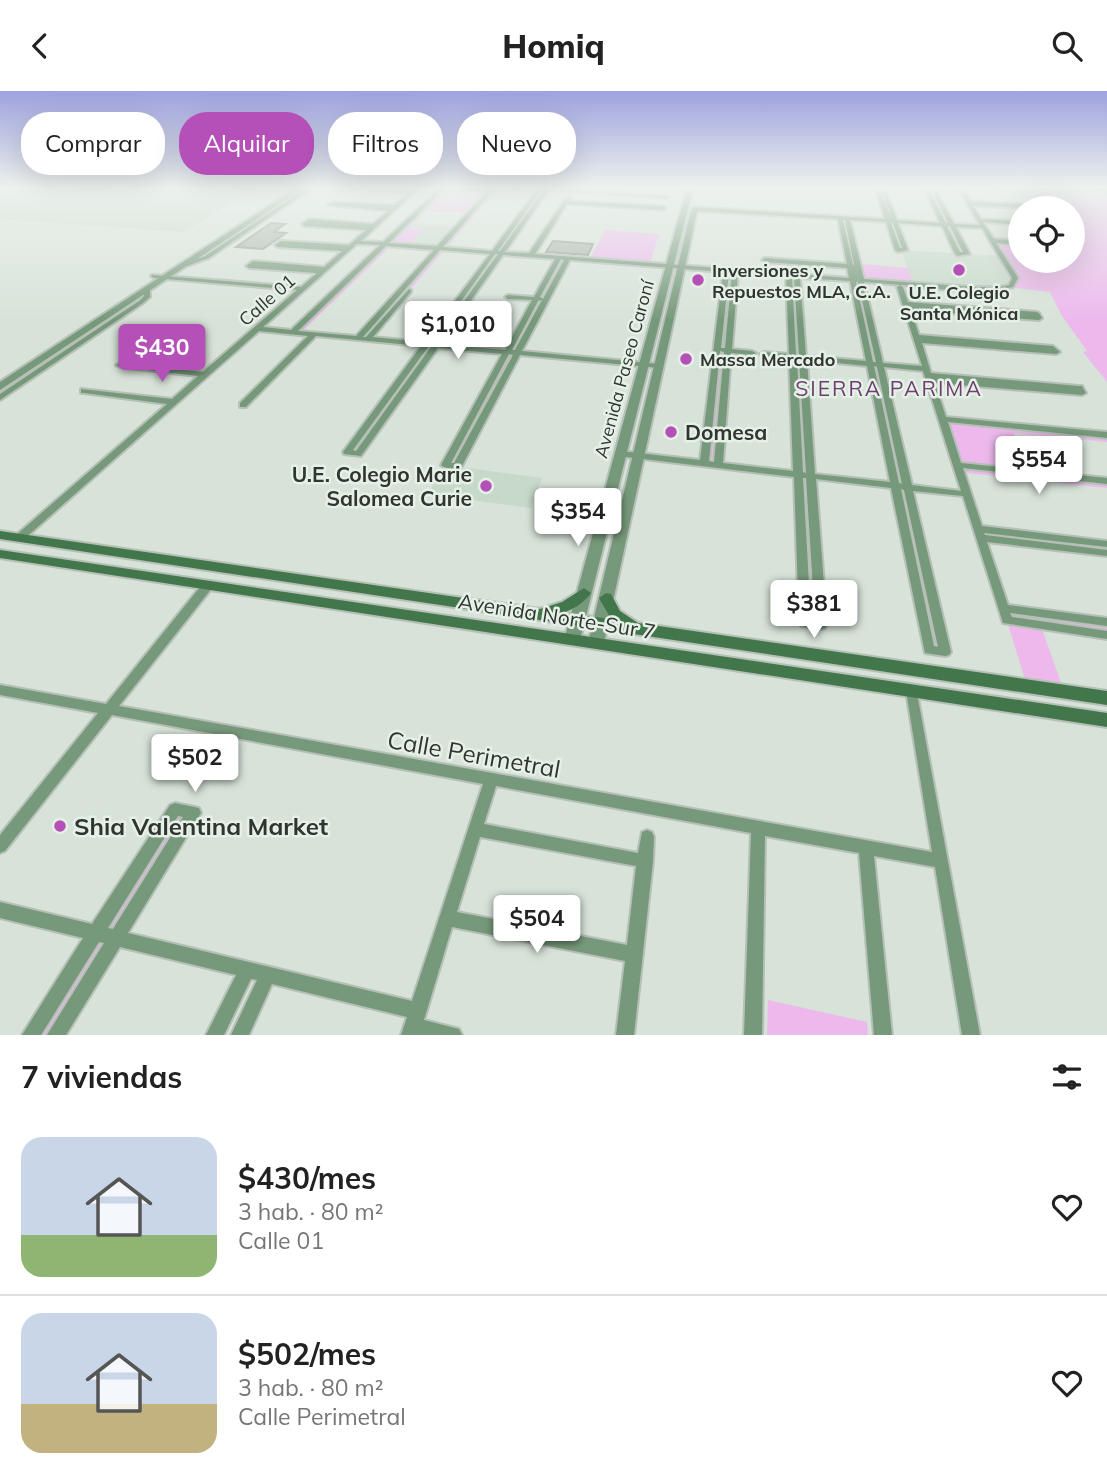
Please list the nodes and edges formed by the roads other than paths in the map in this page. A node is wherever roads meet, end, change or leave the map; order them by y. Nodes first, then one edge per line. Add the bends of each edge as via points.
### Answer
1 (221, 232) edge
2 (235, 232) edge
3 (244, 232) edge
4 (368, 232) edge
5 (401, 232) edge
6 (457, 232) edge
7 (509, 232) edge
8 (517, 232) edge
9 (546, 232) edge
10 (679, 232) edge
11 (689, 232) edge
12 (843, 232) edge
13 (851, 232) edge
14 (894, 232) edge
15 (897, 232) edge
16 (947, 232) edge
17 (956, 232) edge
18 (987, 232) edge
19 (357, 242) junction
20 (993, 242) junction
21 (1008, 243) edge
22 (388, 244) junction
23 (845, 246) junction
24 (854, 246) junction
25 (442, 248) junction
26 (349, 249) junction
27 (494, 252) junction
28 (502, 253) junction
29 (531, 255) junction
30 (559, 257) junction
31 (568, 258) junction
32 (765, 260) dead end
33 (185, 265) junction
34 (670, 265) junction
35 (850, 266) junction
36 (681, 267) junction
37 (858, 267) junction
38 (325, 270) junction
39 (726, 270) junction
40 (735, 271) junction
41 (793, 275) junction
42 (154, 276) junction
43 (166, 277) junction
44 (852, 279) junction
45 (861, 280) junction
46 (900, 286) dead end
47 (402, 288) junction
48 (304, 289) junction
49 (411, 289) junction
50 (147, 290) junction
51 (463, 293) junction
52 (473, 294) junction
53 (508, 297) dead end
54 (536, 299) junction
55 (546, 300) junction
56 (722, 305) junction
57 (732, 306) junction
58 (907, 306) junction
59 (791, 310) junction
60 (800, 311) junction
61 (860, 318) junction
62 (870, 319) junction
63 (443, 320) junction
64 (454, 321) junction
65 (369, 325) junction
66 (379, 326) junction
67 (259, 329) junction
68 (297, 332) junction
69 (314, 334) junction
70 (358, 338) junction
71 (368, 339) junction
72 (917, 339) junction
73 (426, 344) junction
74 (436, 345) junction
75 (717, 350) junction
76 (728, 351) junction
77 (507, 352) junction
78 (518, 353) junction
79 (752, 353) dead end
80 (764, 354) dead end
81 (793, 357) junction
82 (803, 358) junction
83 (870, 363) junction
84 (120, 365) dead end
85 (645, 365) junction
86 (880, 365) junction
87 (659, 366) junction
88 (206, 375) junction
89 (928, 375) junction
90 (0, 376) edge
91 (0, 387) edge
92 (84, 391) dead end
93 (0, 398) edge
94 (174, 402) junction
95 (711, 402) junction
96 (723, 403) junction
97 (243, 405) dead end
98 (795, 408) junction
99 (807, 409) junction
100 (881, 415) junction
101 (892, 416) junction
102 (943, 422) junction
103 (1107, 435) edge
104 (1107, 442) edge
105 (621, 454) junction
106 (637, 456) junction
107 (704, 464) junction
108 (718, 466) junction
109 (958, 469) junction
110 (798, 475) junction
111 (811, 476) junction
112 (1107, 481) edge
113 (895, 486) junction
114 (908, 488) junction
115 (1107, 488) edge
116 (966, 494) junction
117 (979, 533) junction
118 (0, 535) edge
119 (19, 538) junction
120 (1107, 544) edge
121 (1107, 553) edge
122 (0, 554) edge
123 (208, 585) junction
124 (584, 593) junction
125 (606, 599) junction
126 (534, 614) junction
127 (1005, 614) junction
128 (577, 620) junction
129 (1107, 622) edge
130 (600, 623) junction
131 (636, 628) junction
132 (1107, 635) edge
133 (572, 640) junction
134 (596, 643) junction
135 (0, 690) edge
136 (912, 691) junction
137 (1107, 698) edge
138 (109, 709) junction
139 (1107, 720) edge
140 (491, 780) junction
141 (475, 829) junction
142 (758, 829) junction
143 (647, 837) dead end
144 (0, 846) edge
145 (866, 848) junction
146 (645, 861) junction
147 (941, 862) junction
148 (0, 910) edge
149 (447, 918) junction
150 (96, 933) junction
151 (116, 939) junction
152 (634, 955) junction
153 (247, 970) junction
154 (268, 975) junction
155 (414, 1024) edge
156 (31, 1035) edge
157 (56, 1035) edge
158 (215, 1035) edge
159 (240, 1035) edge
160 (453, 1035) edge
161 (625, 1035) edge
162 (753, 1035) edge
163 (883, 1035) edge
164 (971, 1035) edge

1 - 42 street
2 - 33 street
3 - 33 street via 207,257
4 - 19 street, Calle 01
5 - 22 street
6 - 25 street
7 - 27 street
8 - 28 street
9 - 29 street
10 - 34 street, Avenida Paseo Caroní
11 - 36 street, Avenida Paseo Caroní
12 - 23 street
13 - 24 street
14 - 15 street via 898,250 905,250
16 - 17 street via 958,254 967,254
18 - 20 street
19 - 22 street
19 - 26 street, Calle 01
20 - 21 street
20 - 45 street via 1015,278 1008,287
22 - 25 street
22 - 68 street
23 - 24 street
23 - 35 street
24 - 37 street
25 - 27 street
25 - 47 street
25 - 49 street
26 - 26 street via 278,245 281,243
26 - 38 street, Calle 01
27 - 28 street
27 - 51 street
28 - 29 street
28 - 52 street
29 - 30 street
30 - 31 street
30 - 54 street
31 - 34 street
31 - 55 street
32 - 35 street
33 - 43 street
34 - 36 street
34 - 85 street, Avenida Paseo Caroní
35 - 37 street
35 - 44 street
36 - 39 street
36 - 87 street, Avenida Paseo Caroní
37 - 45 street
38 - 38 street via 249,266 253,263
38 - 48 street, Calle 01
39 - 40 street
39 - 56 street
40 - 41 street
40 - 57 street
41 - 44 street
41 - 59 street
41 - 60 street
42 - 43 street
42 - 90 street
43 - 48 street
43 - 50 street
44 - 45 street
44 - 61 street
45 - 62 street
46 - 58 street
47 - 49 street
47 - 65 street
48 - 67 street, Calle 01
49 - 66 street
50 - 91 street
50 - 93 street via 141,302
51 - 52 street
51 - 63 street
52 - 64 street
53 - 54 street
54 - 55 street
54 - 77 street
55 - 78 street
56 - 57 street
56 - 75 street
57 - 76 street
58 - 58 street via 1039,318 1037,314
58 - 72 street
59 - 60 street
59 - 81 street
60 - 82 street
61 - 62 street
61 - 83 street
62 - 86 street
63 - 64 street
63 - 73 street
64 - 74 street
65 - 66 street
65 - 70 street
66 - 71 street
67 - 68 street
67 - 88 street, Calle 01
68 - 69 street
69 - 70 street
69 - 97 street
70 - 71 street
71 - 73 street
72 - 72 street via 1056,352 1053,348
72 - 89 street
73 - 74 street
73 - 74 street via 348,452 358,454
74 - 77 street
75 - 76 street
75 - 95 street
76 - 79 street
76 - 96 street
77 - 78 street
77 - 78 street via 445,465 457,466
78 - 85 street
80 - 81 street
81 - 82 street
81 - 98 street
82 - 83 street
82 - 99 street
83 - 86 street
83 - 100 street
84 - 88 street
85 - 87 street
85 - 105 street, Avenida Paseo Caroní
86 - 89 street
86 - 101 street
87 - 106 street, Avenida Paseo Caroní
88 - 94 street, Calle 01
89 - 89 street via 1082,393 1079,388
89 - 102 street
92 - 94 street
94 - 119 street, Calle 01
95 - 96 street
95 - 107 street
96 - 108 street
98 - 99 street
98 - 110 street
99 - 111 street
100 - 101 street
100 - 113 street
101 - 114 street
102 - 103 street
102 - 104 street
102 - 109 street
105 - 106 street
105 - 124 street, Avenida Paseo Caroní
106 - 107 street
106 - 125 street, Avenida Paseo Caroní
107 - 108 street
108 - 110 street
109 - 112 street
109 - 115 street
109 - 116 street
110 - 111 street
110 - 111 street via 805,623 821,625
111 - 113 street
113 - 114 street
113 - 114 street via 929,650 946,652
114 - 116 street
116 - 117 street
117 - 120 street
117 - 121 street
117 - 127 street
118 - 119 main road, Avenida Norte-Sur 7
119 - 126 main road, Avenida Norte-Sur 7
122 - 123 main road, Avenida Norte-Sur 7
123 - 133 main road, Avenida Norte-Sur 7
123 - 138 street
124 - 126 main road via 567,606
124 - 128 street, Avenida Paseo Caroní
125 - 130 street, Avenida Paseo Caroní
125 - 131 main road via 618,617
126 - 128 main road, Avenida Norte-Sur 7
127 - 129 street
127 - 132 street
128 - 130 main road, Avenida Norte-Sur 7
128 - 133 street, Avenida Paseo Caroní
130 - 131 main road, Avenida Norte-Sur 7
130 - 134 street, Avenida Paseo Caroní
131 - 137 main road, Avenida Norte-Sur 7
133 - 134 main road, Avenida Norte-Sur 7
134 - 136 main road, Avenida Norte-Sur 7
135 - 138 street, Calle Perimetral
136 - 139 main road, Avenida Norte-Sur 7
136 - 147 street
138 - 140 street, Calle Perimetral
138 - 144 street
140 - 141 street
140 - 142 street, Calle Perimetral
141 - 146 street
141 - 149 street
142 - 145 street, Calle Perimetral
142 - 162 street
143 - 146 street
145 - 147 street, Calle Perimetral
145 - 163 street
146 - 152 street
147 - 164 street
148 - 150 street
149 - 152 street
149 - 155 street
150 - 151 street
150 - 151 street via 175,809 194,813
150 - 156 street
151 - 153 street
151 - 157 street
152 - 161 street
153 - 154 street
153 - 158 street
154 - 155 street
154 - 159 street
155 - 160 street

